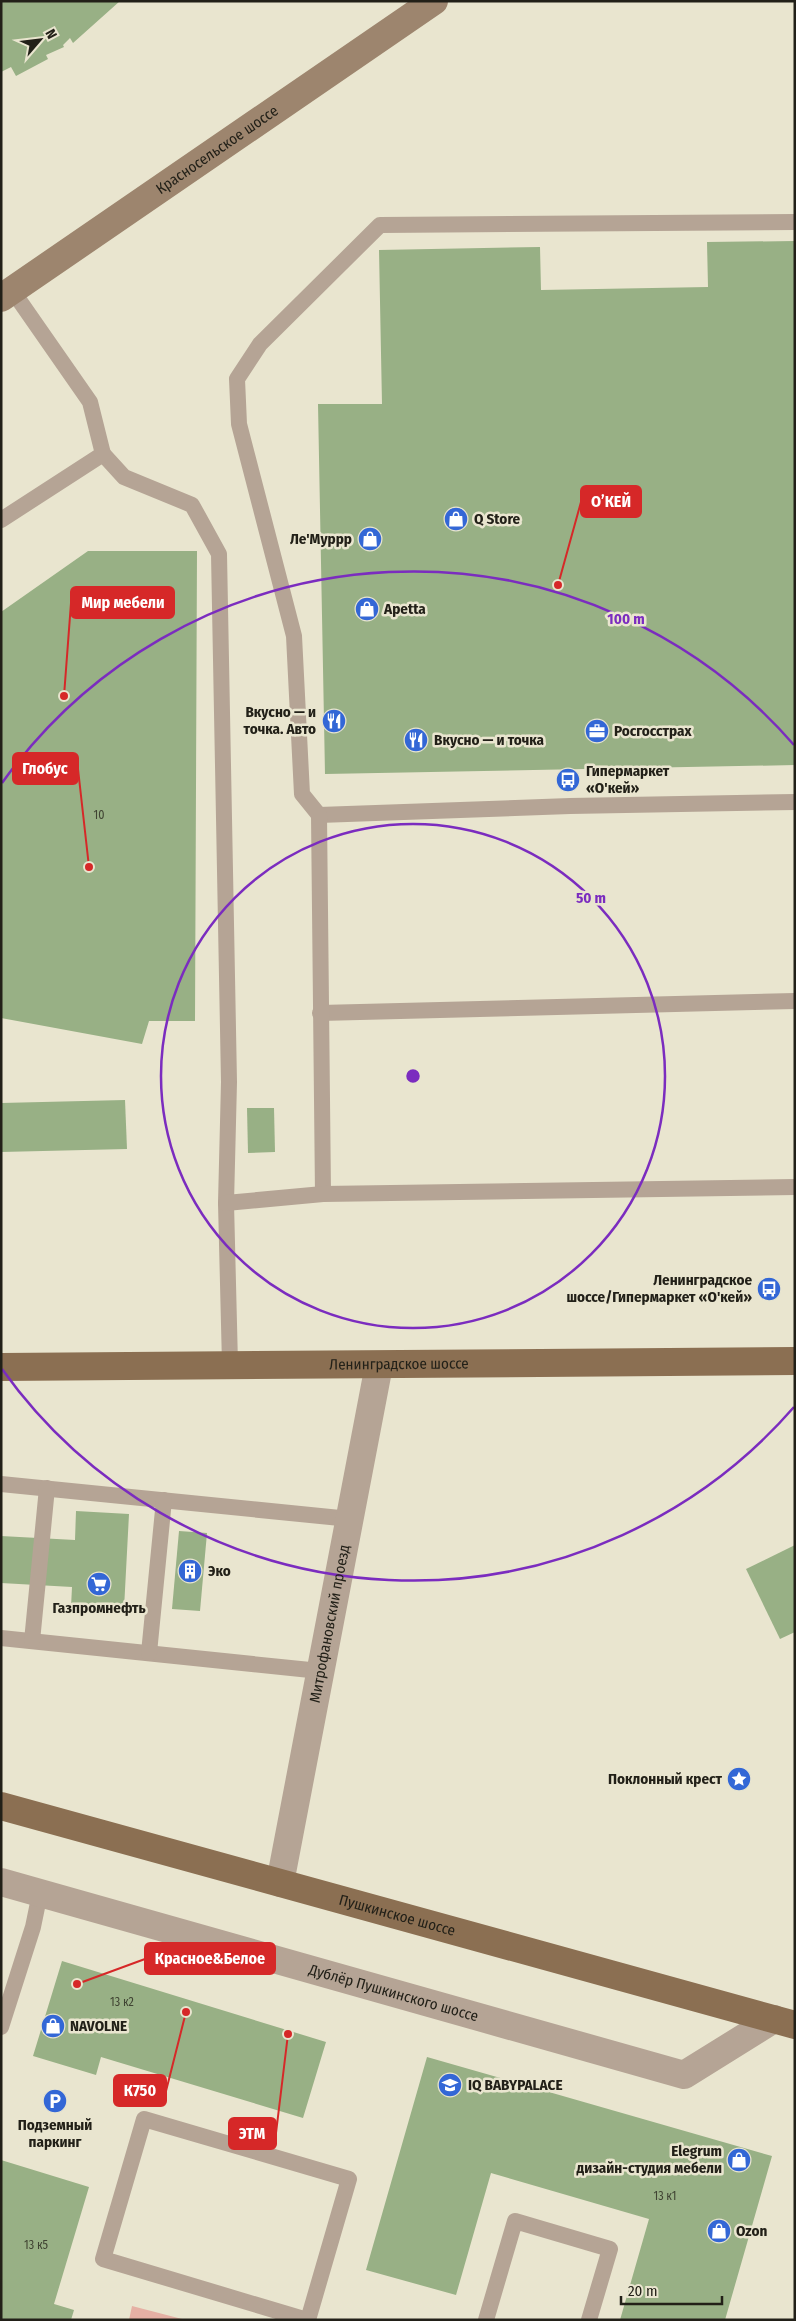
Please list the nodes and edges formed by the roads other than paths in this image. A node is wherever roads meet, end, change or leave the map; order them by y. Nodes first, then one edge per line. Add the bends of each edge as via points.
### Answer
1 (434, 1) edge
2 (795, 222) edge
3 (7, 294) edge
4 (103, 454) junction
5 (1, 520) edge
6 (795, 802) edge
7 (319, 815) junction
8 (795, 1001) edge
9 (320, 1013) junction
10 (795, 1187) edge
11 (323, 1194) junction
12 (226, 1203) junction
13 (795, 1361) edge
14 (230, 1364) junction
15 (379, 1365) junction
16 (1, 1367) edge
17 (1, 1484) edge
18 (47, 1488) junction
19 (164, 1500) junction
20 (350, 1519) junction
21 (1, 1638) edge
22 (32, 1641) junction
23 (149, 1653) junction
24 (320, 1672) junction
25 (1, 1806) edge
26 (1, 1882) edge
27 (280, 1883) junction
28 (40, 1893) junction
29 (784, 2022) edge
30 (1, 2027) edge
31 (307, 2320) edge
32 (486, 2320) edge
33 (589, 2320) edge

1 - 3 main road, Красносельское шоссе
2 - 7 lane via 380,225 260,344 237,379 239,424 294,636 302,794
3 - 4 lane via 90,402
4 - 5 lane
4 - 12 lane via 124,478 192,505 219,554 228,1082
6 - 7 lane
7 - 9 lane
8 - 9 lane
9 - 11 lane
10 - 11 lane
11 - 12 lane
12 - 14 lane
13 - 15 main road, Ленинградское шоссе
14 - 15 main road, Ленинградское шоссе
14 - 16 main road, Ленинградское шоссе
15 - 20 street, Митрофановский проезд
17 - 18 lane
18 - 19 lane
18 - 22 lane
19 - 20 lane
19 - 23 lane
20 - 24 street, Митрофановский проезд
21 - 22 lane
22 - 23 lane
23 - 24 lane
24 - 27 street, Митрофановский проезд
25 - 27 main road, Пушкинское шоссе
26 - 28 street, Дублёр Пушкинского шоссе
27 - 29 main road, Пушкинское шоссе
28 - 29 street, Дублёр Пушкинского шоссе via 684,2075
28 - 30 lane via 33,1927
31 - 31 lane via 349,2179 144,2119 103,2259
32 - 33 lane via 515,2221 610,2249

